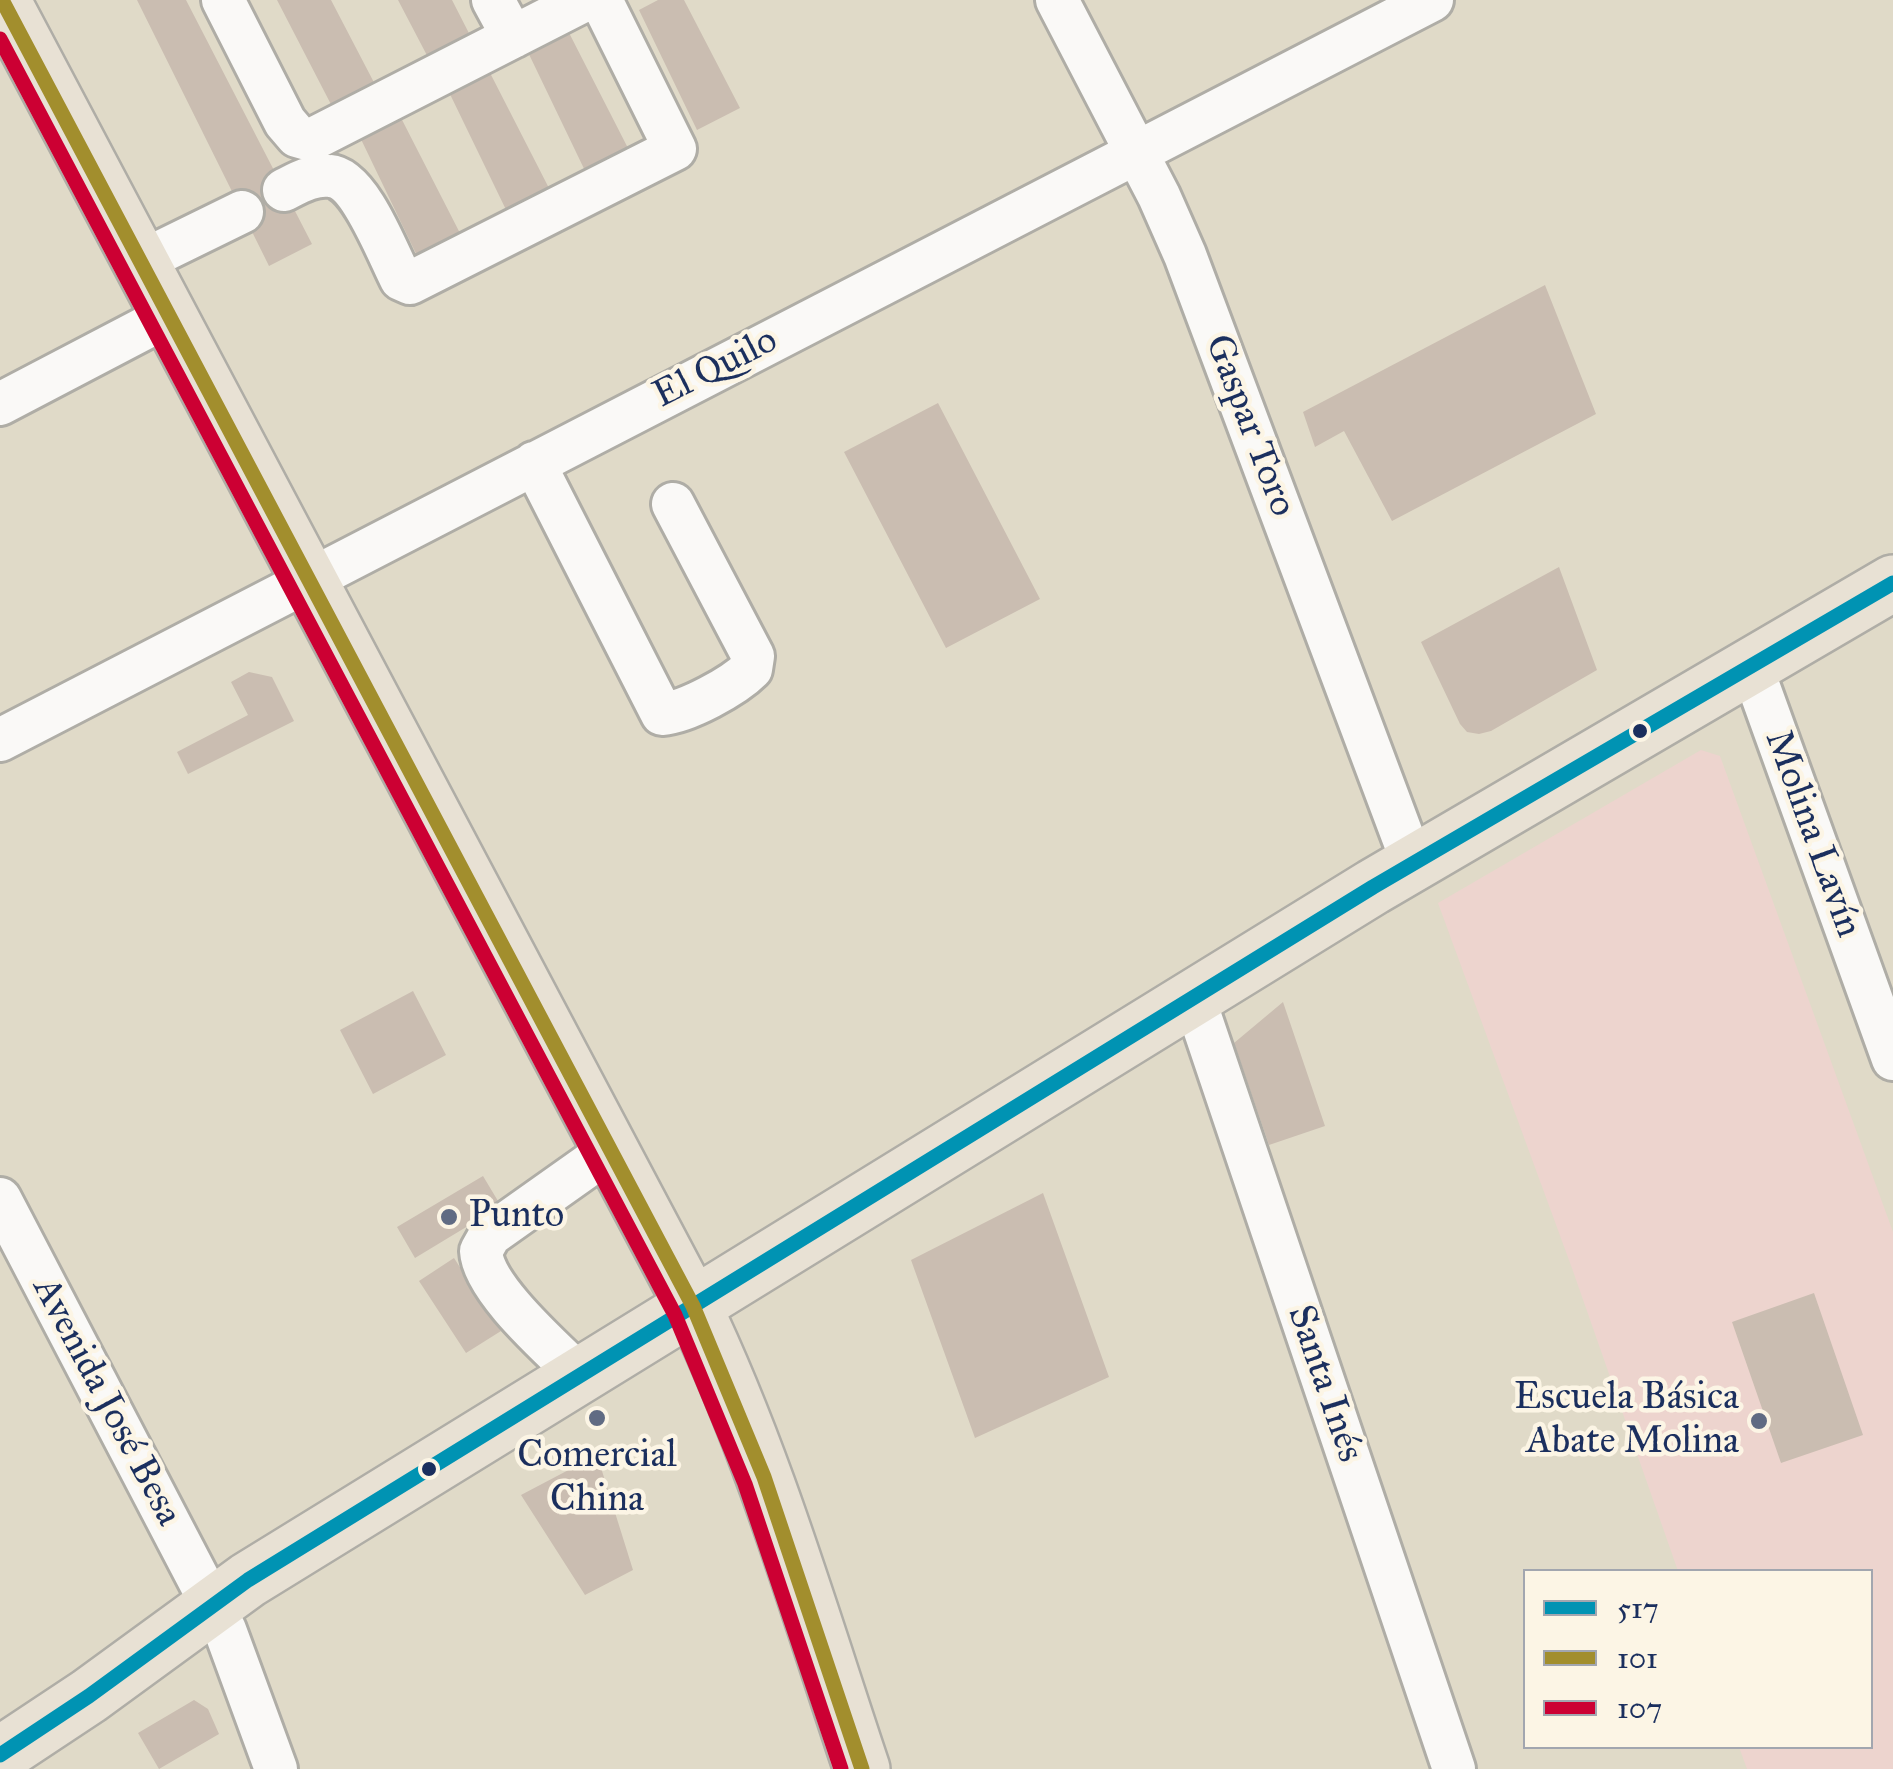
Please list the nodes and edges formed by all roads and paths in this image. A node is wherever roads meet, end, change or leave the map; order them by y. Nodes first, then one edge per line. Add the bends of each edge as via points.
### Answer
1 (2, 0) edge
2 (223, 0) edge
3 (493, 0) edge
4 (585, 0) edge
5 (600, 0) edge
6 (1057, 0) edge
7 (1432, 0) edge
8 (512, 38) junction
9 (1135, 153) junction
10 (284, 190) dead end
11 (242, 212) dead end
12 (140, 262) junction
13 (168, 316) junction
14 (0, 404) edge
15 (534, 463) junction
16 (673, 504) dead end
17 (306, 580) junction
18 (1893, 583) edge
19 (1751, 665) junction
20 (0, 740) edge
21 (1412, 864) junction
22 (1194, 998) junction
23 (1893, 1059) edge
24 (610, 1150) junction
25 (0, 1199) edge
26 (693, 1306) junction
27 (580, 1376) junction
28 (212, 1604) junction
29 (0, 1755) edge
30 (276, 1769) edge
31 (862, 1769) edge
32 (1454, 1769) edge

1 - 12 main road
2 - 8 street via 286,122 303,139 318,139
3 - 8 street
4 - 8 street
5 - 10 street via 675,149 410,282 401,279 346,181 318,176
6 - 9 street, Gaspar Toro
7 - 9 street, El Quilo
9 - 15 street, El Quilo
9 - 21 street, Gaspar Toro via 1185,255
11 - 12 street
12 - 13 main road
13 - 14 street
13 - 17 main road
15 - 16 street via 662,714 676,713 752,669 752,656
15 - 17 street, El Quilo
17 - 20 street, El Quilo
17 - 24 main road
18 - 19 main road
19 - 21 main road
19 - 23 street, Molina Lavín
21 - 22 main road
22 - 26 main road
22 - 32 street, Santa Inés
24 - 26 main road
24 - 27 street via 490,1235 482,1251 486,1270 514,1309
25 - 28 street, Avenida José Besa
26 - 27 main road
26 - 31 main road via 749,1437
27 - 28 main road
28 - 29 main road
28 - 30 street, Avenida José Besa

